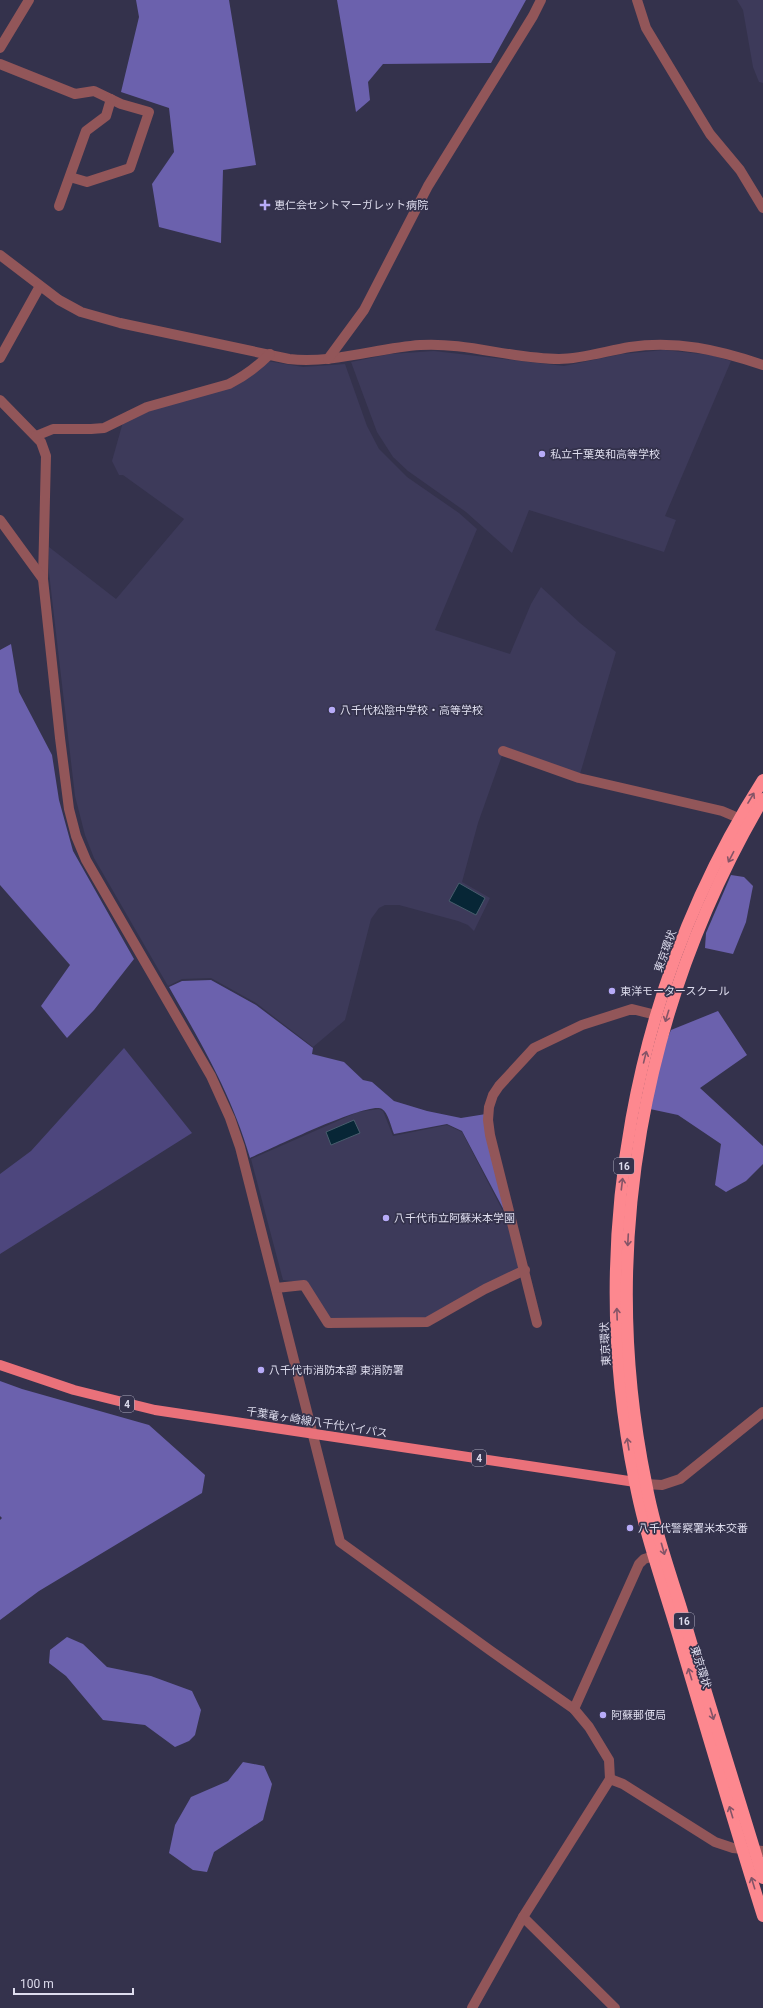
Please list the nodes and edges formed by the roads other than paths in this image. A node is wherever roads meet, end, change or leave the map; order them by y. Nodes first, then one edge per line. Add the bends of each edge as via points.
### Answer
1 (541, 0) edge
2 (637, 0) edge
3 (26, 1) edge
4 (0, 48) edge
5 (0, 64) edge
6 (111, 99) junction
7 (70, 177) junction
8 (59, 206) dead end
9 (763, 208) edge
10 (0, 255) edge
11 (40, 286) junction
12 (270, 354) junction
13 (0, 358) edge
14 (328, 359) junction
15 (763, 365) edge
16 (0, 400) edge
17 (36, 436) junction
18 (0, 520) edge
19 (43, 579) junction
20 (503, 751) dead end
21 (763, 780) edge
22 (763, 799) edge
23 (745, 820) junction
24 (656, 1015) junction
25 (525, 1270) junction
26 (276, 1288) junction
27 (537, 1323) dead end
28 (0, 1365) edge
29 (763, 1412) edge
30 (313, 1434) junction
31 (640, 1483) junction
32 (654, 1556) junction
33 (574, 1709) junction
34 (610, 1779) junction
35 (742, 1850) junction
36 (759, 1851) edge
37 (763, 1878) edge
38 (763, 1916) edge
39 (523, 1917) junction
40 (472, 2008) edge
41 (615, 2008) edge

1 - 14 street via 428,186 364,310
2 - 9 street via 646,28 698,116 740,170
3 - 4 street
5 - 6 street via 75,94 94,91
6 - 7 street via 106,116 86,131
6 - 7 street via 149,112 130,168 87,182
7 - 8 street
10 - 11 street
11 - 12 street via 59,300 98,318
11 - 13 street
12 - 14 street via 310,361
12 - 17 street via 259,365 229,384 147,407 104,428 53,429
14 - 15 street via 398,346 428,344 463,346 557,359 577,358 630,347 683,345 732,354
16 - 17 street
17 - 19 street via 46,456
18 - 19 street
19 - 26 street via 60,738 76,836 86,860 211,1076 230,1118 240,1147
20 - 23 street via 579,778 722,811
23 -> 21 highway, 東京環状 / 16
22 - 23 highway, 東京環状 / 16
23 - 24 highway, 東京環状 / 16 via 702,891
23 -> 31 highway, 東京環状 / 16 via 687,956 665,1023 639,1134 629,1213 626,1286
24 - 25 street via 632,1009 582,1025 534,1048 493,1095 488,1120 490,1135
31 -> 24 highway, 東京環状 / 16 via 620,1381 617,1240 632,1118
25 - 26 street via 427,1322 328,1323 304,1285
25 - 27 street
26 - 30 street
28 - 30 main road, 千葉竜ヶ崎線八千代バイパス / 4 via 74,1390 155,1410
29 - 31 street via 680,1479 662,1485
30 - 31 main road, 千葉竜ヶ崎線八千代バイパス / 4
30 - 33 street via 340,1542
31 - 32 highway, 東京環状 / 16
31 -> 36 highway, 東京環状 / 16
32 - 33 street via 644,1559 639,1564
35 -> 32 highway, 東京環状 / 16
33 - 34 street via 589,1727 609,1760
34 - 35 street via 623,1784 715,1842
34 - 39 street
35 - 36 street
38 -> 35 highway, 東京環状 / 16
36 - 37 highway, 東京環状 / 16
39 - 40 street
39 - 41 street

